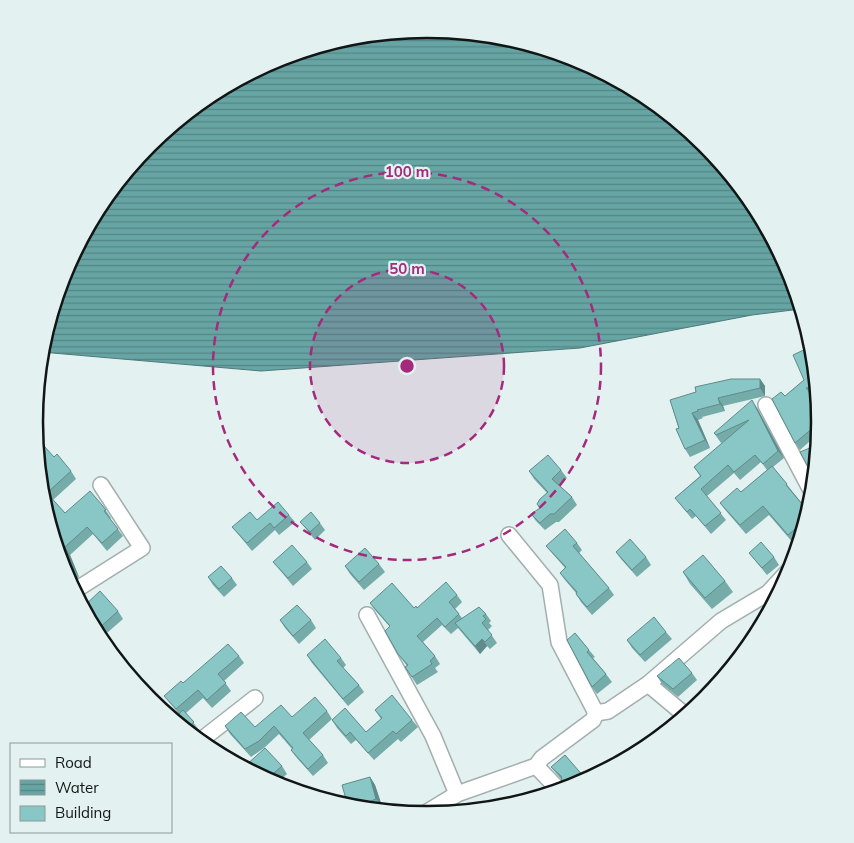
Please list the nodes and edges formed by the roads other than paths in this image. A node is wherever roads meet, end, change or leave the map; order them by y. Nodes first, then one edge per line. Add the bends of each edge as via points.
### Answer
1 (766, 405) dead end
2 (806, 482) edge
3 (100, 485) dead end
4 (509, 535) dead end
5 (81, 586) edge
6 (772, 588) edge
7 (367, 615) dead end
8 (648, 684) junction
9 (255, 698) dead end
10 (680, 710) edge
11 (596, 713) junction
12 (207, 736) edge
13 (536, 766) junction
14 (553, 784) edge
15 (457, 794) junction
16 (438, 806) edge

1 - 2 street
3 - 5 street via 142,548
4 - 11 street via 550,585 559,642
6 - 8 street via 722,621
7 - 15 street via 433,736
8 - 10 street
8 - 11 street via 608,711
9 - 12 street
11 - 13 street via 593,720
13 - 14 street
13 - 15 street
15 - 16 street

